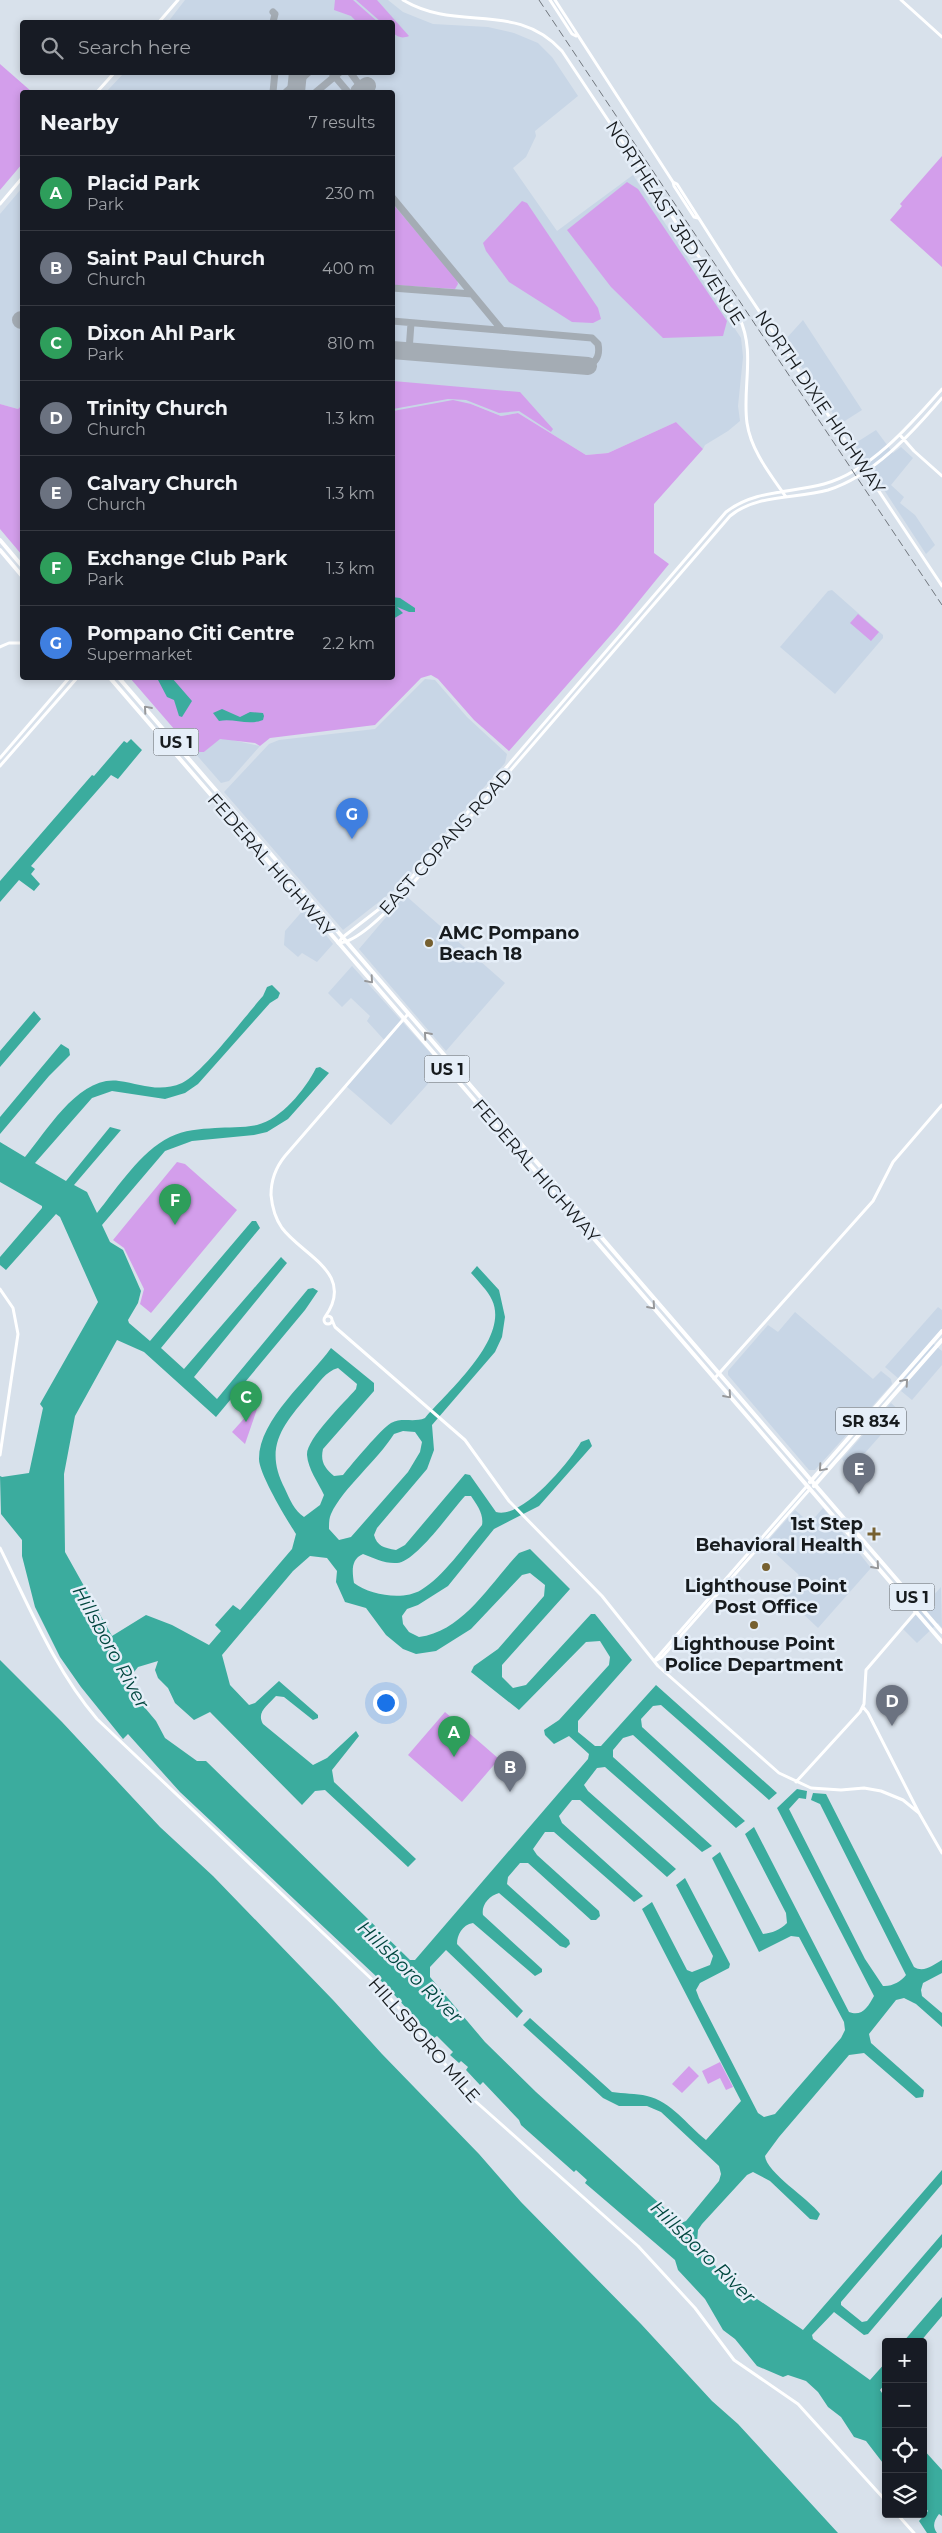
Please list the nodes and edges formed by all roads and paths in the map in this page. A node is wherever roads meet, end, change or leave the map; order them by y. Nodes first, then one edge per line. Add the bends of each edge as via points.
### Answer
1 (178, 0) edge
2 (403, 0) edge
3 (550, 0) edge
4 (555, 0) edge
5 (900, 0) edge
6 (161, 20) edge
7 (577, 36) junction
8 (942, 37) edge
9 (112, 75) edge
10 (99, 90) edge
11 (20, 180) edge
12 (0, 204) edge
13 (942, 389) edge
14 (942, 398) edge
15 (900, 436) junction
16 (904, 440) junction
17 (861, 465) junction
18 (865, 470) junction
19 (942, 476) edge
20 (783, 492) junction
21 (786, 497) junction
22 (1, 542) edge
23 (0, 550) edge
24 (20, 564) edge
25 (20, 574) edge
26 (942, 586) edge
27 (20, 643) edge
28 (2, 646) edge
29 (66, 680) edge
30 (70, 680) edge
31 (112, 680) edge
32 (121, 680) edge
33 (73, 682) joint
34 (158, 734) junction
35 (170, 736) junction
36 (168, 745) junction
37 (0, 758) edge
38 (191, 761) junction
39 (0, 766) edge
40 (456, 830) junction
41 (279, 874) junction
42 (291, 877) junction
43 (286, 882) junction
44 (301, 889) junction
45 (395, 896) junction
46 (389, 909) junction
47 (343, 937) junction
48 (338, 943) junction
49 (347, 943) junction
50 (408, 1014) junction
51 (404, 1019) junction
52 (436, 1055) junction
53 (447, 1059) junction
54 (445, 1066) junction
55 (458, 1072) junction
56 (942, 1105) edge
57 (503, 1134) junction
58 (515, 1137) junction
59 (510, 1142) junction
60 (521, 1144) junction
61 (534, 1170) junction
62 (547, 1175) junction
63 (620, 1269) junction
64 (635, 1276) junction
65 (631, 1282) junction
66 (645, 1288) junction
67 (0, 1289) edge
68 (330, 1310) junction
69 (325, 1317) junction
70 (331, 1319) junction
71 (328, 1325) junction
72 (335, 1326) junction
73 (942, 1331) edge
74 (942, 1340) edge
75 (719, 1375) junction
76 (714, 1379) junction
77 (752, 1423) junction
78 (767, 1429) junction
79 (0, 1455) edge
80 (812, 1480) junction
81 (815, 1485) junction
82 (808, 1487) junction
83 (851, 1536) junction
84 (861, 1538) junction
85 (762, 1539) junction
86 (763, 1544) junction
87 (858, 1545) junction
88 (0, 1548) edge
89 (871, 1549) junction
90 (920, 1607) junction
91 (916, 1612) junction
92 (942, 1632) edge
93 (673, 1641) junction
94 (942, 1642) edge
95 (655, 1661) junction
96 (863, 1707) junction
97 (796, 1783) junction
98 (908, 1790) junction
99 (903, 1800) junction
100 (919, 1813) junction
101 (942, 1853) edge
102 (882, 2497) edge
103 (901, 2518) edge
104 (914, 2533) edge

1 - 6 main road
2 - 20 main road, NORTHEAST 3RD AVENUE via 435,14 513,21 545,36 558,47 739,317 749,354 747,423 753,444
3 - 7 main road, NORTH DIXIE HIGHWAY via 572,34
4 - 7 main road, NORTH DIXIE HIGHWAY
5 - 8 main road
7 - 17 main road, NORTH DIXIE HIGHWAY
9 - 10 main road
11 - 12 main road
13 - 15 main road, EAST COPANS ROAD
14 - 16 main road, EAST COPANS ROAD
15 - 16 main road
15 - 17 main road, EAST COPANS ROAD
16 - 18 main road, EAST COPANS ROAD
16 - 19 main road
17 - 18 main road, NORTH DIXIE HIGHWAY
17 - 20 main road, EAST COPANS ROAD via 825,484
18 - 21 main road, EAST COPANS ROAD via 837,486
18 - 26 main road, NORTH DIXIE HIGHWAY
20 - 21 main road, NORTHEAST 3RD AVENUE
20 - 40 main road, EAST COPANS ROAD via 743,500 726,512
21 - 40 main road, EAST COPANS ROAD via 745,506 730,516
22 - 24 main road
23 - 25 main road
27 - 28 main road
29 - 37 main road
30 - 33 main road
31 - 34 main road, FEDERAL HIGHWAY / US 1
35 -> 32 main road, FEDERAL HIGHWAY / US 1
33 - 39 main road
34 - 35 main road
34 - 36 main road, FEDERAL HIGHWAY / US 1
35 - 38 main road, FEDERAL HIGHWAY / US 1
36 - 38 main road via 176,746
36 - 41 main road, FEDERAL HIGHWAY / US 1
38 - 42 main road, FEDERAL HIGHWAY / US 1
40 - 45 main road, EAST COPANS ROAD
40 - 46 main road, EAST COPANS ROAD
41 - 42 main road
41 - 43 main road, FEDERAL HIGHWAY / US 1
42 - 44 main road, FEDERAL HIGHWAY / US 1
43 - 44 main road
43 - 48 main road, FEDERAL HIGHWAY / US 1
44 - 47 main road, FEDERAL HIGHWAY / US 1
45 - 46 main road
45 - 47 main road, EAST COPANS ROAD
46 - 49 main road, EAST COPANS ROAD
47 - 48 main road, EAST COPANS ROAD
47 - 49 main road, FEDERAL HIGHWAY / US 1
48 - 49 main road
48 -> 51 main road, FEDERAL HIGHWAY / US 1
49 - 50 main road, FEDERAL HIGHWAY / US 1
50 - 51 main road
53 -> 50 main road, FEDERAL HIGHWAY / US 1
51 - 52 main road, FEDERAL HIGHWAY / US 1
51 - 68 main road via 281,1160 272,1186 274,1213 282,1228 327,1269 334,1288
52 - 53 main road
52 - 54 main road, FEDERAL HIGHWAY / US 1
53 - 55 main road, FEDERAL HIGHWAY / US 1
54 - 55 main road
54 - 57 main road, FEDERAL HIGHWAY / US 1
55 - 58 main road, FEDERAL HIGHWAY / US 1
56 - 75 main road via 893,1162 873,1200
57 - 58 main road
57 - 59 main road, FEDERAL HIGHWAY / US 1
58 - 60 main road, FEDERAL HIGHWAY / US 1
59 - 60 main road
59 - 61 main road, FEDERAL HIGHWAY / US 1
60 - 62 main road, FEDERAL HIGHWAY / US 1
61 - 62 main road
61 - 63 main road, FEDERAL HIGHWAY / US 1
62 - 64 main road, FEDERAL HIGHWAY / US 1
63 - 64 main road
63 - 65 main road, FEDERAL HIGHWAY / US 1
64 - 66 main road, FEDERAL HIGHWAY / US 1
65 - 66 main road
65 -> 76 main road, FEDERAL HIGHWAY / US 1
66 - 75 main road, FEDERAL HIGHWAY / US 1
67 - 79 main road via 13,1308 18,1334
68 - 69 main road
68 - 70 main road
69 - 70 main road
69 - 71 main road via 324,1322
70 - 71 main road
70 - 72 main road
71 - 72 main road
72 - 95 main road via 473,1449 516,1509 602,1596
73 -> 80 main road, SR 834
81 -> 74 main road, SR 834
75 - 76 main road
75 - 78 main road, FEDERAL HIGHWAY / US 1
76 -> 77 main road, FEDERAL HIGHWAY / US 1
77 - 78 main road
77 - 82 main road, FEDERAL HIGHWAY / US 1
78 - 80 main road, FEDERAL HIGHWAY / US 1
80 - 81 main road, FEDERAL HIGHWAY / US 1
80 - 82 main road, SR 834
81 - 82 main road, SR 834
81 - 84 main road, FEDERAL HIGHWAY / US 1
82 - 83 main road, FEDERAL HIGHWAY / US 1
82 - 85 main road
82 - 86 main road
83 - 84 main road
83 - 87 main road, FEDERAL HIGHWAY / US 1
84 - 89 main road, FEDERAL HIGHWAY / US 1
85 - 86 main road
85 - 93 main road
86 - 93 main road
87 - 89 main road
87 -> 91 main road, FEDERAL HIGHWAY / US 1
88 - 102 main road, HILLSBORO MILE via 46,1640 97,1719 380,1987 474,2100 638,2246 695,2308 734,2360 802,2408
89 - 90 main road, FEDERAL HIGHWAY / US 1
90 - 91 main road
90 - 92 main road, FEDERAL HIGHWAY / US 1
91 - 94 main road, FEDERAL HIGHWAY / US 1
91 - 96 main road via 866,1670
93 - 95 main road
95 - 97 main road via 779,1773
96 - 97 main road
96 - 98 main road
97 - 99 main road via 825,1790 873,1789
98 - 99 main road
98 - 100 main road
99 - 100 main road
100 - 101 main road
103 - 104 main road

